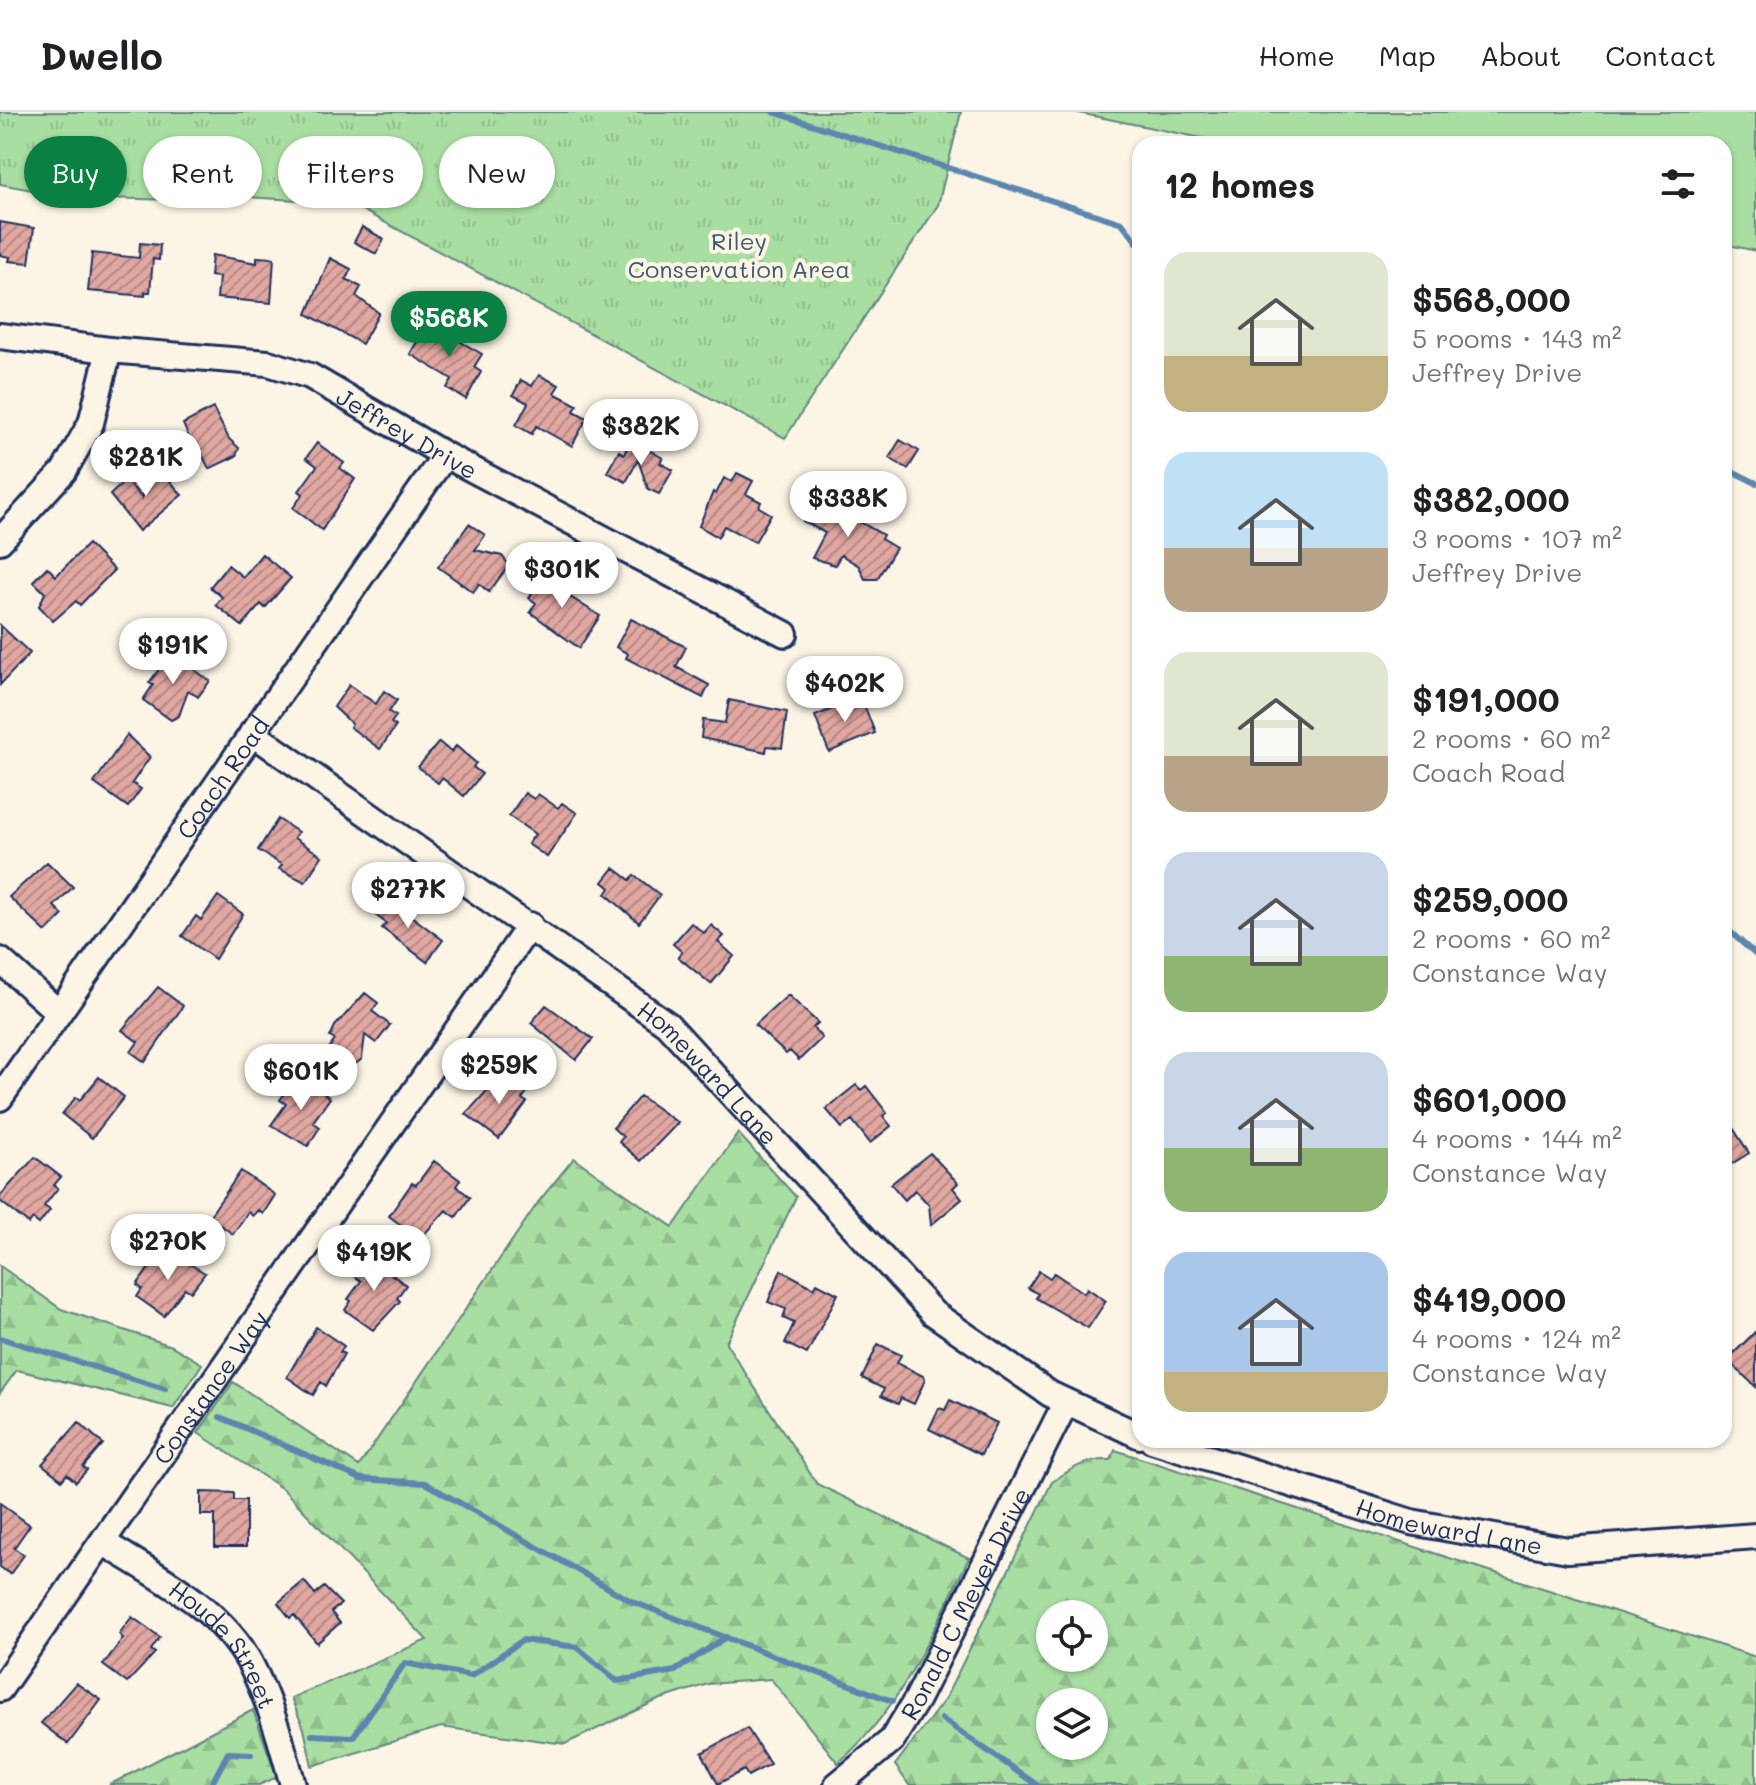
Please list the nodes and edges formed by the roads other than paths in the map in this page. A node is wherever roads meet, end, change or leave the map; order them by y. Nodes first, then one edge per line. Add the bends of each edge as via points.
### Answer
1 (0, 336) edge
2 (109, 350) junction
3 (445, 455) junction
4 (0, 541) edge
5 (785, 634) dead end
6 (252, 733) junction
7 (530, 925) junction
8 (0, 960) edge
9 (58, 1012) junction
10 (0, 1098) edge
11 (1066, 1402) junction
12 (1132, 1432) edge
13 (1177, 1448) edge
14 (1756, 1536) edge
15 (104, 1543) junction
16 (0, 1689) edge
17 (293, 1785) edge
18 (837, 1785) edge

1 - 2 street, Jeffrey Drive
2 - 3 street, Jeffrey Drive via 268,363 310,376
2 - 4 street via 91,423 64,471
3 - 5 street, Jeffrey Drive
3 - 6 street, Coach Road
6 - 7 street, Homeward Lane
6 - 9 street, Coach Road
7 - 11 street, Homeward Lane via 667,1024 933,1313
7 - 15 street, Constance Way
8 - 9 street
9 - 10 street, Coach Road
11 - 12 street, Homeward Lane
11 - 18 street, Ronald C Meyer Drive via 909,1712 892,1740
13 - 14 street, Homeward Lane via 1411,1522 1568,1550
15 - 16 street, Constance Way
15 - 17 street, Houde Street via 212,1617 249,1661

